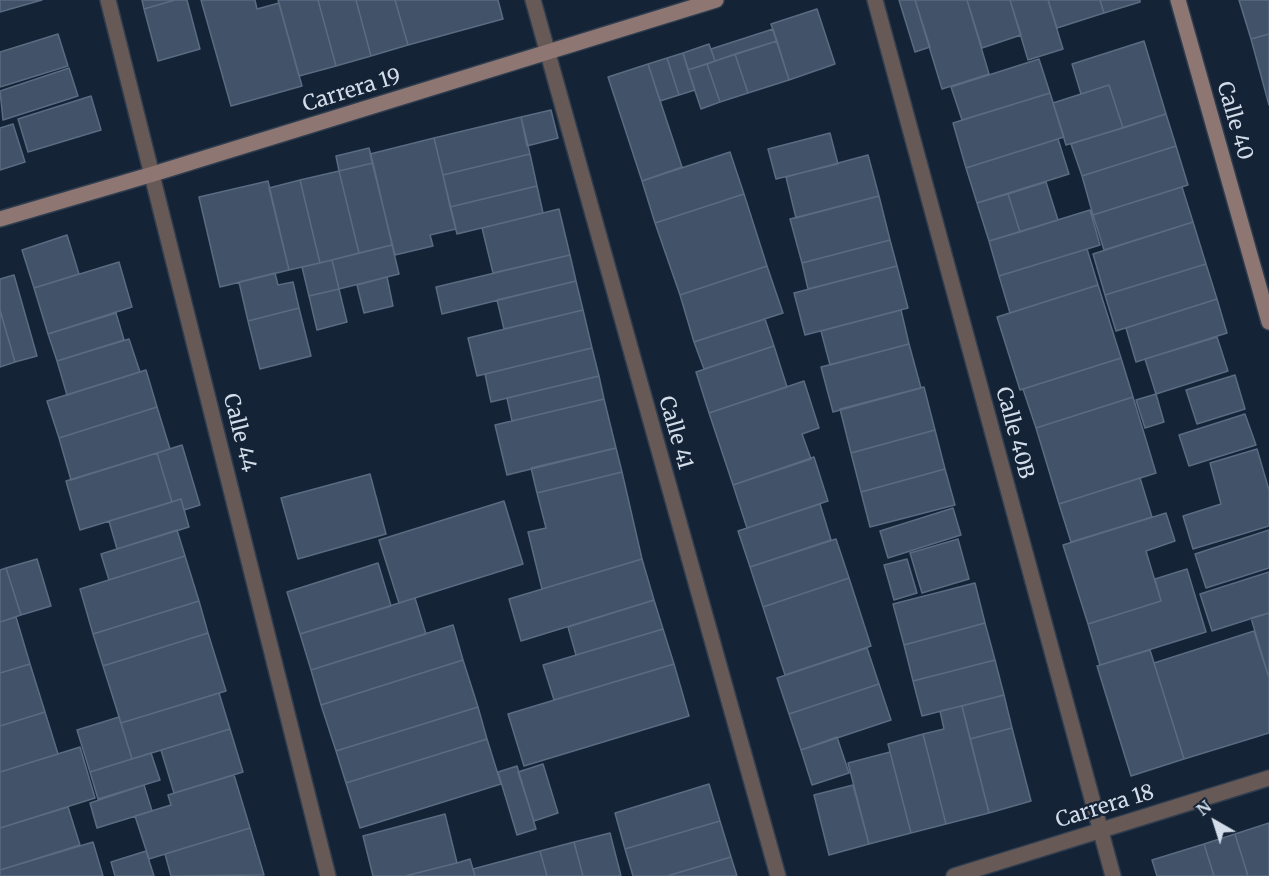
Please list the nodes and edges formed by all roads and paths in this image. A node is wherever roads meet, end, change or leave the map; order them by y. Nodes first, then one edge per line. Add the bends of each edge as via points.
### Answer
1 (108, 0) edge
2 (533, 0) edge
3 (716, 0) edge
4 (875, 0) edge
5 (1178, 0) edge
6 (546, 53) junction
7 (153, 174) junction
8 (0, 219) edge
9 (1269, 322) edge
10 (1269, 778) edge
11 (1100, 830) junction
12 (328, 876) edge
13 (778, 876) edge
14 (954, 876) edge
15 (1113, 876) edge

1 - 7 street, Calle 44
2 - 6 street, Calle 41
3 - 6 street, Carrera 19
4 - 11 street, Calle 40B
5 - 9 street, Calle 40
6 - 7 street, Carrera 19
6 - 13 street, Calle 41
7 - 8 street, Carrera 19
7 - 12 street, Calle 44
10 - 11 street, Carrera 18
11 - 14 street, Carrera 18
11 - 15 street, Calle 40B

